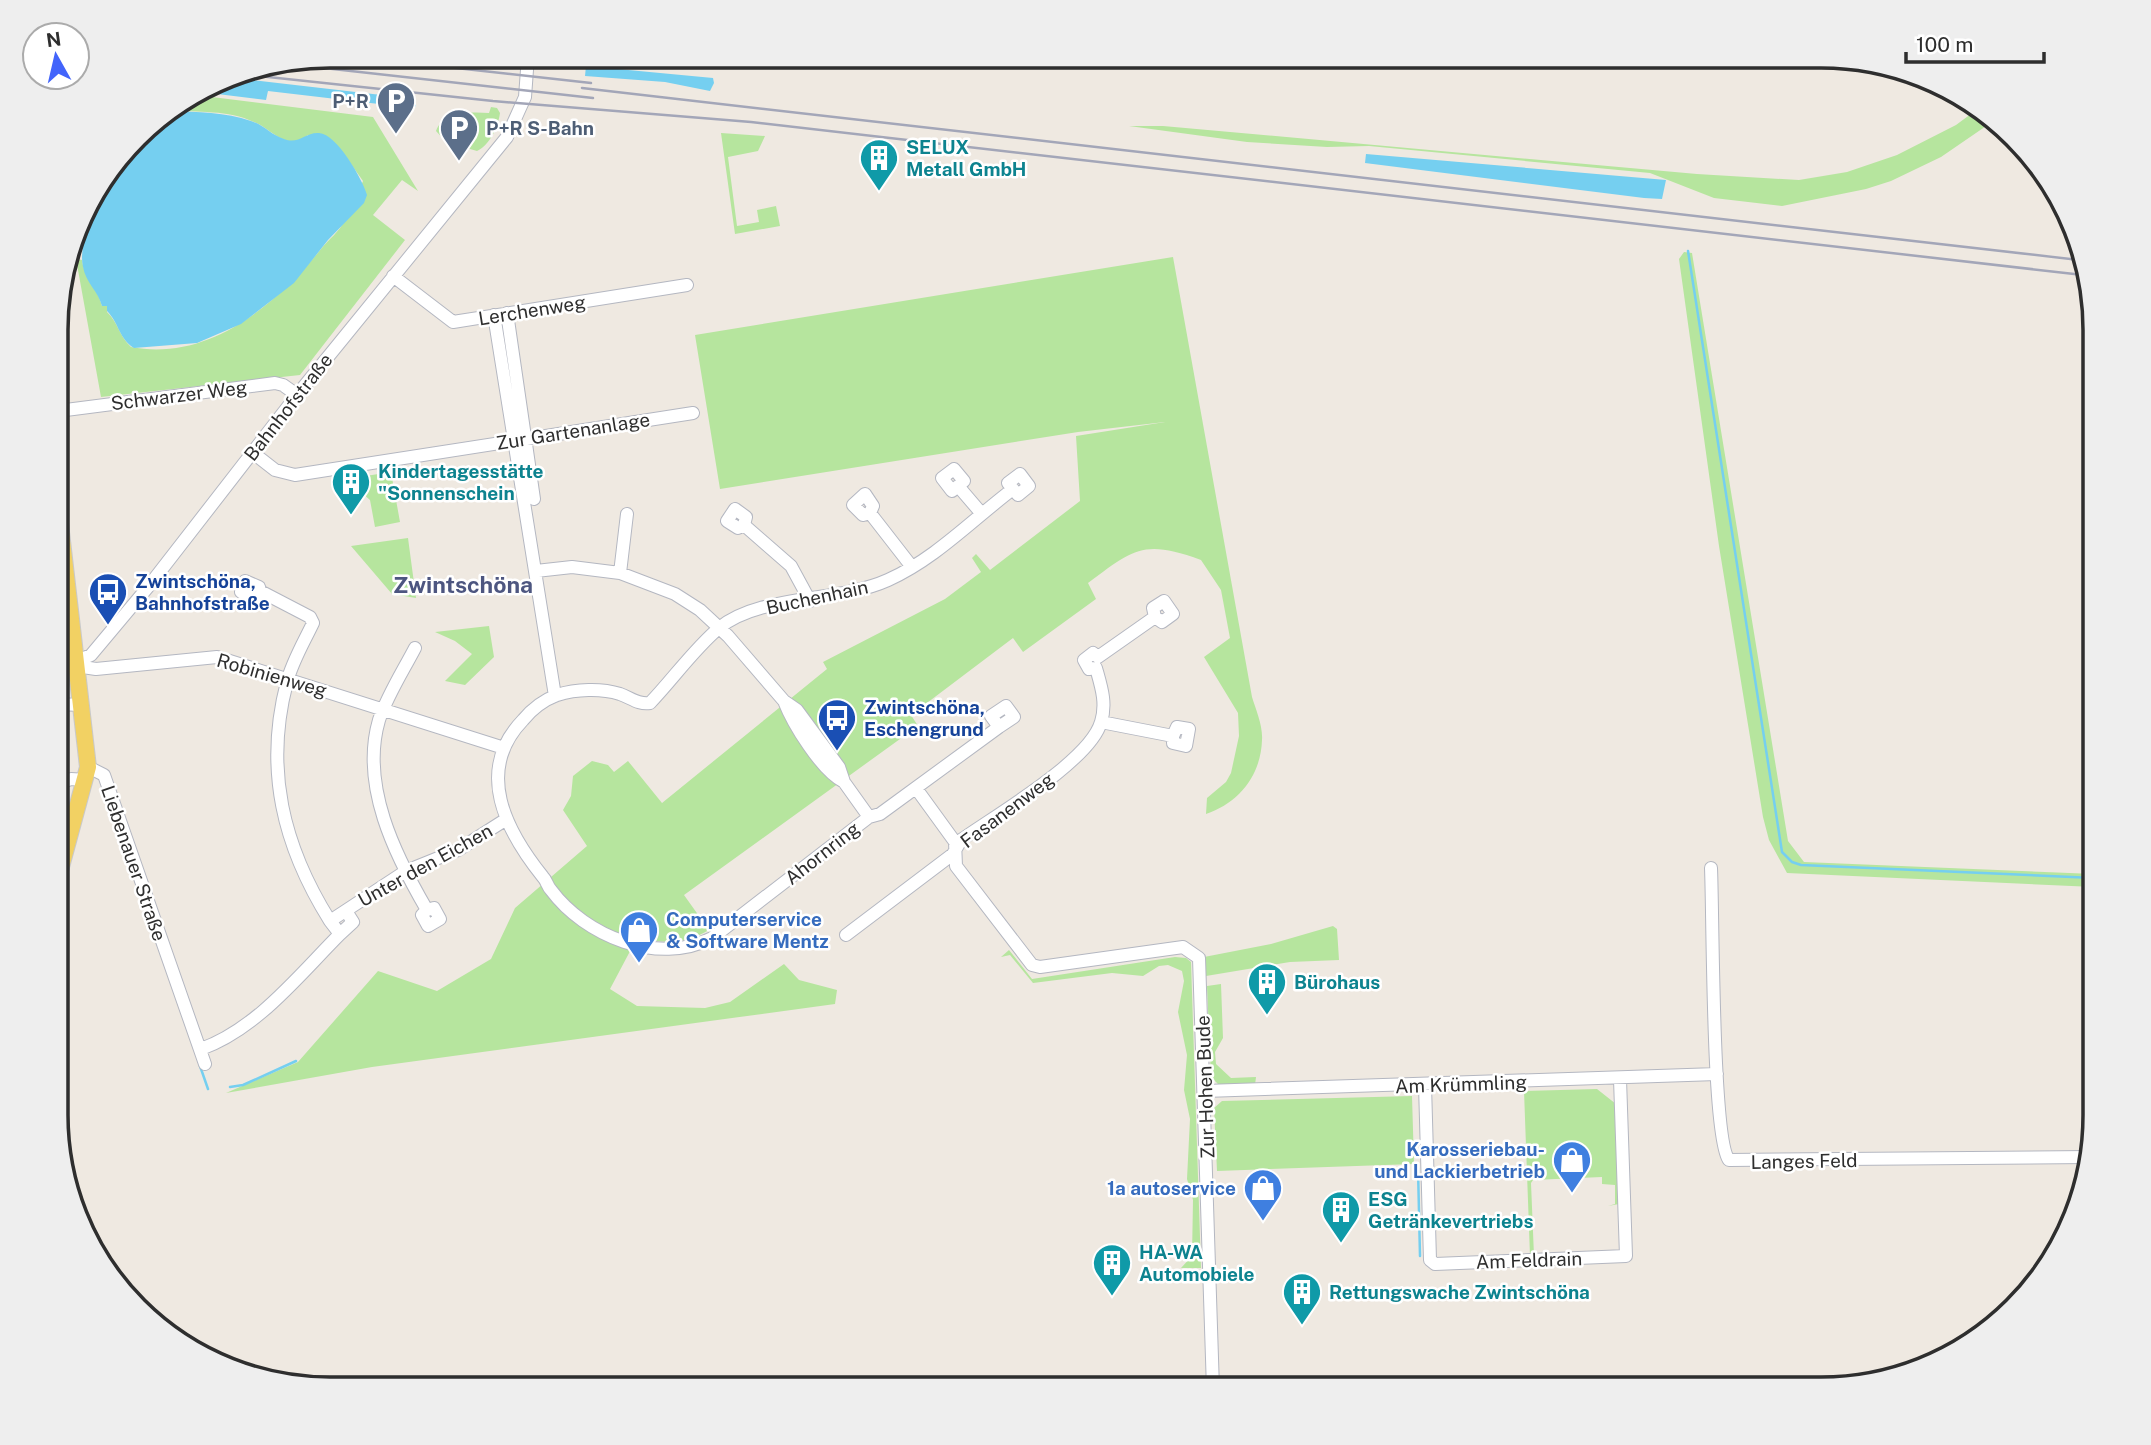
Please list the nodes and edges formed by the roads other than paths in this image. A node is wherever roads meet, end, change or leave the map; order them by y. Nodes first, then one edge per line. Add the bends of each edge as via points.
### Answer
1 (520, 68) edge
2 (527, 68) edge
3 (496, 146) junction
4 (393, 276) junction
5 (687, 285) dead end
6 (500, 314) junction
7 (298, 395) junction
8 (68, 410) edge
9 (692, 413) dead end
10 (521, 439) junction
11 (253, 452) junction
12 (958, 486) dead end
13 (1013, 489) dead end
14 (870, 513) dead end
15 (627, 514) dead end
16 (982, 514) junction
17 (744, 525) dead end
18 (912, 567) junction
19 (540, 570) junction
20 (620, 573) junction
21 (260, 591) dead end
22 (68, 594) edge
23 (810, 601) junction
24 (1155, 617) dead end
25 (720, 628) junction
26 (415, 648) dead end
27 (1084, 660) dead end
28 (1097, 663) junction
29 (76, 664) junction
30 (287, 679) junction
31 (559, 694) junction
32 (68, 704) edge
33 (80, 705) junction
34 (383, 709) junction
35 (1101, 722) junction
36 (999, 727) dead end
37 (1172, 736) dead end
38 (504, 748) junction
39 (87, 774) junction
40 (68, 780) edge
41 (914, 791) junction
42 (869, 817) junction
43 (505, 820) junction
44 (68, 842) edge
45 (955, 850) junction
46 (1712, 868) dead end
47 (406, 871) junction
48 (427, 910) dead end
49 (346, 911) junction
50 (331, 921) junction
51 (340, 934) junction
52 (846, 935) dead end
53 (201, 1049) junction
54 (205, 1063) dead end
55 (1717, 1074) junction
56 (1620, 1079) junction
57 (1425, 1085) junction
58 (1205, 1091) junction
59 (2080, 1157) edge
60 (1213, 1377) edge

1 - 3 street, Bahnhofstraße via 513,114
2 - 3 street, Bahnhofstraße via 520,112
3 - 4 street, Bahnhofstraße
4 - 6 street, Lerchenweg via 449,321
4 - 7 street, Bahnhofstraße
5 - 6 street, Lerchenweg
6 - 10 street
7 - 8 street, Schwarzer Weg via 275,383
7 - 11 street, Bahnhofstraße
9 - 10 street, Zur Gartenanlage
10 - 11 street, Zur Gartenanlage via 295,475 275,470
10 - 19 street
11 - 29 street, Bahnhofstraße via 97,648
12 - 16 street
13 - 16 street, Buchenhain
14 - 18 street
15 - 20 street
16 - 18 street, Buchenhain
17 - 23 street via 791,566
18 - 23 street, Buchenhain via 869,588
19 - 20 street via 572,567
19 - 31 street
20 - 25 street via 675,594
21 - 30 street via 313,623
22 - 29 main road, Liebenauer Straße
23 - 25 street, Buchenhain via 765,608
24 - 28 street
25 - 31 street via 650,703 602,691
25 - 42 street via 797,710
26 - 34 street
27 - 28 street via 1089,669
28 - 35 street via 1104,700
29 - 30 street, Robinienweg via 96,668 206,656
29 - 33 main road, Liebenauer Straße
30 - 34 street, Robinienweg
30 - 50 street via 279,716 282,811 300,867
31 - 38 street, Ahornring via 529,713
32 - 33 street
33 - 39 main road, Liebenauer Straße
34 - 38 street, Robinienweg
34 - 47 street via 374,747 374,776 388,829
35 - 37 street
35 - 45 street, Fasanenweg via 1093,740 1075,760 961,840
36 - 41 street, Ahornring
38 - 43 street, Ahornring via 498,785
39 - 40 street
39 - 44 main road
39 - 53 street, Liebenauer Straße via 104,775
41 - 42 street, Ahornring
41 - 45 street via 954,840
42 - 43 street, Ahornring via 701,944 653,949 619,941 594,928 552,892
43 - 47 street, Unter den Eichen via 458,850
45 - 52 street, Fasanenweg
45 - 58 street, Zur Hohen Bude via 956,866 1032,965 1183,947 1199,958
46 - 55 street, Langes Feld
47 - 48 street
47 - 49 street, Unter den Eichen
49 - 50 street, Unter den Eichen
49 - 51 street, Unter den Eichen via 354,922
50 - 51 street
51 - 53 street, Unter den Eichen via 275,1000 239,1029
53 - 54 street, Liebenauer Straße
55 - 56 street, Am Krümmling
55 - 59 street, Langes Feld via 1722,1147 1729,1160 1737,1162
56 - 57 street, Am Krümmling
56 - 57 street, Am Feldrain via 1626,1256 1435,1264 1430,1260
57 - 58 street, Am Krümmling
58 - 60 street, Zur Hohen Bude

